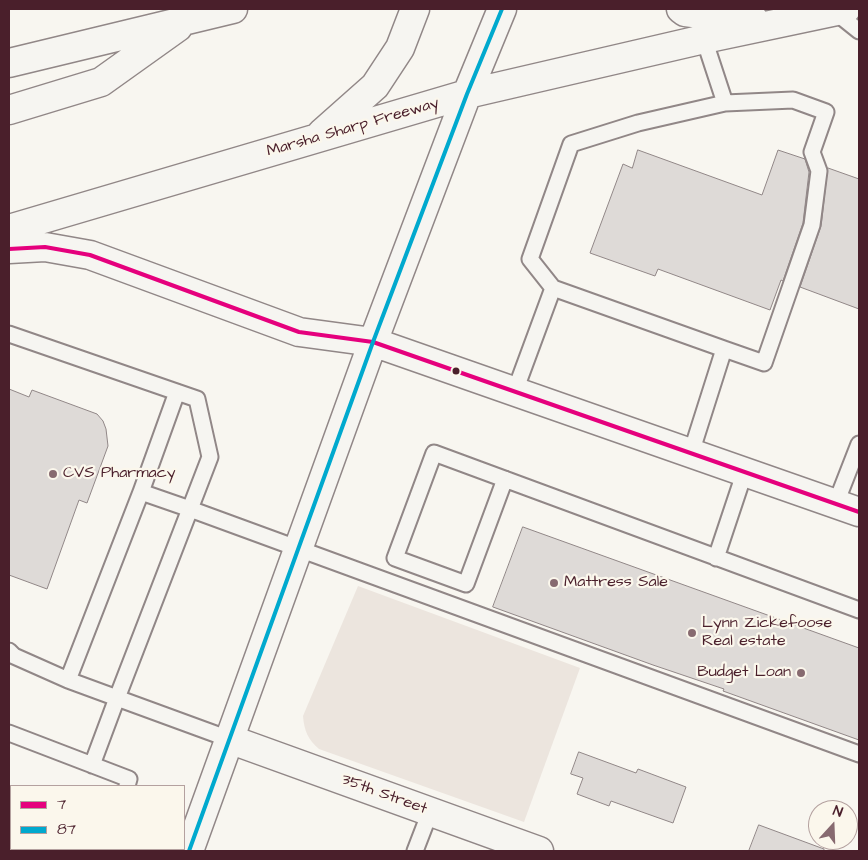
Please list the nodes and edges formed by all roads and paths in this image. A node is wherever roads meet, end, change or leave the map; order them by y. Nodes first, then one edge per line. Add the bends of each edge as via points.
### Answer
1 (233, 9) edge
2 (415, 9) edge
3 (502, 9) edge
4 (681, 9) edge
5 (840, 10) edge
6 (192, 18) junction
7 (775, 24) junction
8 (859, 31) edge
9 (704, 39) junction
10 (9, 63) edge
11 (467, 94) junction
12 (725, 103) junction
13 (9, 110) edge
14 (315, 139) junction
15 (9, 229) edge
16 (9, 249) edge
17 (554, 288) junction
18 (9, 334) edge
19 (373, 342) junction
20 (724, 349) junction
21 (515, 391) junction
22 (177, 392) junction
23 (859, 444) edge
24 (691, 453) junction
25 (745, 471) junction
26 (505, 479) junction
27 (141, 492) junction
28 (848, 508) edge
29 (190, 509) junction
30 (298, 550) junction
31 (716, 558) junction
32 (859, 610) edge
33 (9, 652) edge
34 (68, 680) junction
35 (117, 698) junction
36 (9, 733) edge
37 (229, 739) junction
38 (859, 754) edge
39 (92, 765) junction
40 (127, 785) edge
41 (430, 812) junction
42 (189, 851) edge
43 (415, 851) edge
44 (540, 851) edge

1 - 6 main road
2 - 14 main road via 400,48 375,86
3 - 11 main road
4 - 7 main road
5 - 7 main road, Marsha Sharp Freeway
5 - 8 lane
6 - 10 main road
6 - 13 main road via 101,82
7 - 9 main road, Marsha Sharp Freeway
9 - 11 main road, Marsha Sharp Freeway
9 - 12 lane
11 - 14 main road, Marsha Sharp Freeway
11 - 19 main road
12 - 17 lane via 638,123 571,144 530,259
12 - 20 lane via 792,100 826,112 812,152 819,171 812,225 764,363
14 - 15 main road, Marsha Sharp Freeway
16 - 19 main road via 45,247 90,255 299,332
17 - 20 lane
17 - 21 lane
18 - 22 lane
19 - 21 main road
19 - 30 main road
20 - 24 lane
21 - 24 main road
22 - 27 lane
22 - 29 lane via 197,399 210,457
23 - 28 lane
24 - 25 main road
25 - 28 main road
25 - 31 lane
26 - 26 lane via 466,584 395,558 434,453
26 - 31 lane
27 - 29 lane
27 - 34 lane
29 - 30 lane
29 - 35 lane
30 - 37 main road
30 - 38 lane
31 - 32 lane
33 - 34 lane
34 - 35 lane
35 - 37 lane
35 - 39 lane
36 - 39 lane
37 - 41 main road, 35th Street
37 - 42 main road
39 - 40 lane via 129,778
41 - 43 lane
41 - 44 main road, 35th Street

